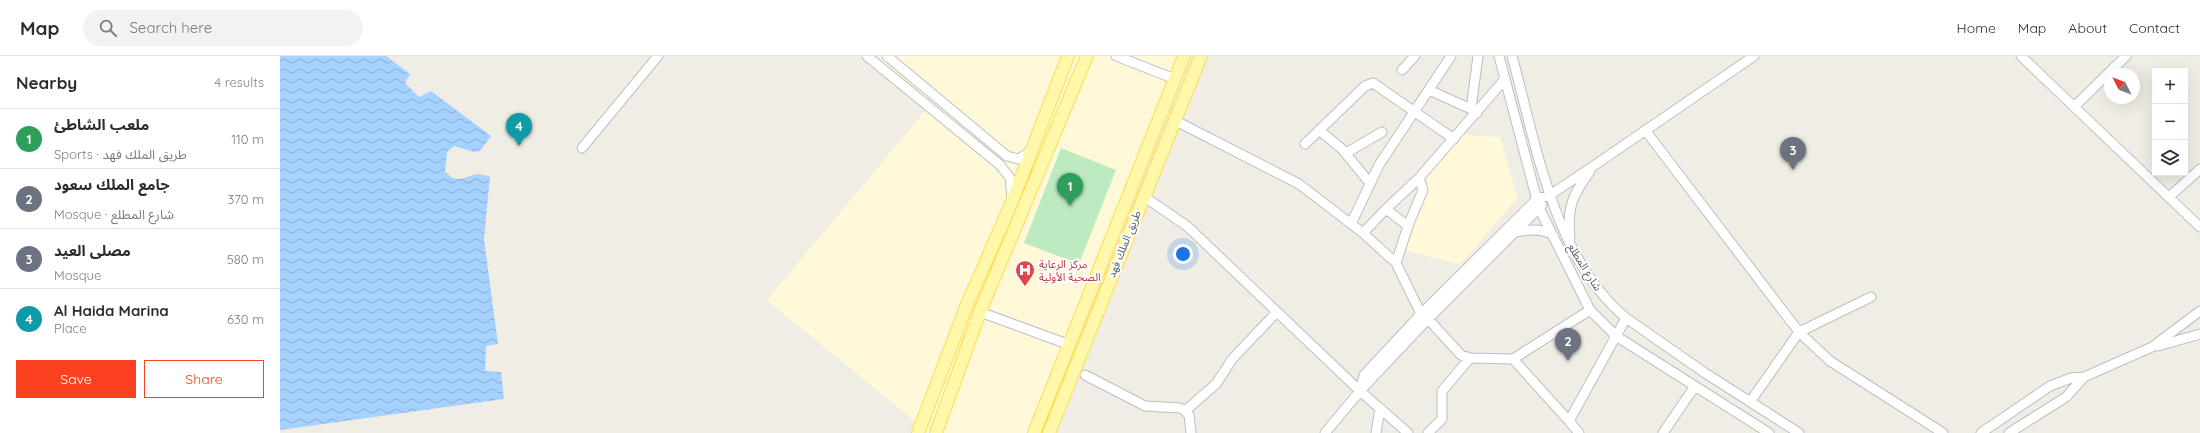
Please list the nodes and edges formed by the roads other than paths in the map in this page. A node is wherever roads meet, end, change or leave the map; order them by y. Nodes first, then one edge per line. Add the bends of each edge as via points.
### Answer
1 (658, 56) edge
2 (867, 56) edge
3 (887, 56) edge
4 (1068, 56) edge
5 (1087, 56) edge
6 (1116, 56) edge
7 (1184, 56) edge
8 (1201, 56) edge
9 (1415, 56) edge
10 (1451, 56) edge
11 (1478, 56) edge
12 (1499, 56) edge
13 (1512, 56) edge
14 (1754, 56) edge
15 (2021, 56) edge
16 (2126, 56) edge
17 (1402, 70) dead end
18 (1175, 79) junction
19 (1505, 79) junction
20 (1429, 90) junction
21 (2075, 106) junction
22 (1414, 110) junction
23 (1474, 111) junction
24 (1174, 120) junction
25 (1319, 130) junction
26 (1645, 130) junction
27 (1382, 132) dead end
28 (1454, 139) junction
29 (1305, 144) dead end
30 (1034, 145) junction
31 (582, 148) dead end
32 (1346, 154) junction
33 (1592, 167) junction
34 (2200, 169) edge
35 (1419, 178) junction
36 (1369, 182) junction
37 (1550, 195) junction
38 (1143, 196) junction
39 (2170, 197) junction
40 (1537, 199) junction
41 (1011, 204) junction
42 (1539, 208) junction
43 (1386, 209) junction
44 (1351, 224) junction
45 (1408, 226) junction
46 (2200, 227) edge
47 (1514, 232) junction
48 (1364, 233) junction
49 (1552, 234) junction
50 (1570, 244) junction
51 (1108, 247) junction
52 (1121, 252) junction
53 (1396, 263) junction
54 (1871, 296) dead end
55 (1590, 310) junction
56 (2200, 311) edge
57 (980, 312) junction
58 (1277, 312) junction
59 (1424, 316) junction
60 (2200, 316) edge
61 (1626, 318) junction
62 (2200, 321) edge
63 (1799, 332) junction
64 (2200, 334) edge
65 (1616, 336) junction
66 (1070, 345) junction
67 (2152, 347) junction
68 (1470, 358) junction
69 (1513, 360) junction
70 (1085, 375) dead end
71 (2084, 377) junction
72 (1696, 386) junction
73 (1360, 391) junction
74 (1750, 402) junction
75 (1380, 408) junction
76 (1186, 411) junction
77 (1569, 421) junction
78 (918, 433) edge
79 (936, 433) edge
80 (1034, 433) edge
81 (1049, 433) edge
82 (1191, 433) edge
83 (1325, 433) edge
84 (1376, 433) edge
85 (1408, 433) edge
86 (1428, 433) edge
87 (1579, 433) edge
88 (1663, 433) edge
89 (1769, 433) edge
90 (1799, 433) edge
91 (1943, 433) edge
92 (1981, 433) edge
93 (2009, 433) edge

1 - 31 street
2 - 41 street via 1006,171 1012,184
3 - 30 street via 1007,156 1018,159 1023,157
4 - 30 main road
5 - 57 main road
6 - 18 street
7 - 18 main road, طريق الملك فهد
8 - 24 main road, طريق الملك فهد
9 - 17 street
10 - 20 street
11 - 23 street
12 - 19 street, شارع المطلع
13 - 37 street, شارع المطلع
14 - 26 street
15 - 21 street
16 - 21 street
18 - 51 main road, طريق الملك فهد
19 - 23 street
19 - 40 street, شارع المطلع
20 - 22 street
20 - 23 street
21 - 39 street
22 - 25 street via 1373,84 1368,84
22 - 28 street
22 - 36 street
23 - 28 street
24 - 38 main road, طريق الملك فهد
24 - 44 street via 1299,184
25 - 29 street
25 - 32 street
26 - 33 street
26 - 63 street
27 - 32 street
28 - 35 street
30 - 41 main road
32 - 36 street
33 - 37 street
33 - 50 street via 1572,199 1568,217
34 - 39 street
35 - 43 street
35 - 45 street via 1423,190
36 - 44 street
37 - 40 street
37 - 42 street
37 - 50 street, شارع المطلع via 1553,208
38 - 52 main road, طريق الملك فهد
38 - 58 street via 1187,226
39 - 46 street
40 - 42 street, شارع المطلع
40 - 59 street
41 - 78 main road via 966,307
42 - 47 street
42 - 49 street, شارع المطلع
43 - 45 street
43 - 48 street
44 - 48 street
45 - 53 street
47 - 49 street via 1535,229
47 - 59 street
48 - 53 street
49 - 55 street, شارع المطلع
50 - 61 street, شارع المطلع via 1592,281 1614,308
51 - 52 main road
51 - 66 main road, طريق الملك فهد
52 - 81 main road, طريق الملك فهد
53 - 59 street
54 - 63 street
55 - 65 street, شارع المطلع
55 - 69 street
56 - 67 street
57 - 66 street
57 - 79 main road
58 - 73 street
58 - 76 street via 1233,358 1216,384
59 - 68 street via 1461,355
59 - 73 street
60 - 62 street
61 - 65 street
61 - 74 street, شارع المطلع
63 - 74 street
63 - 91 street via 1830,361
64 - 67 street
65 - 72 street, شارع المطلع
65 - 77 street
66 - 80 main road, طريق الملك فهد
67 - 71 street
68 - 69 street
68 - 86 street via 1442,391 1442,419
69 - 77 street
70 - 76 street via 1145,406 1180,408
71 - 92 street via 2071,378 2050,386
71 - 93 street via 2066,397
72 - 88 street
72 - 89 street, شارع المطلع
73 - 75 street
73 - 83 street
74 - 90 street, شارع المطلع
75 - 84 street
75 - 85 street
76 - 82 street via 1189,415
77 - 87 street

